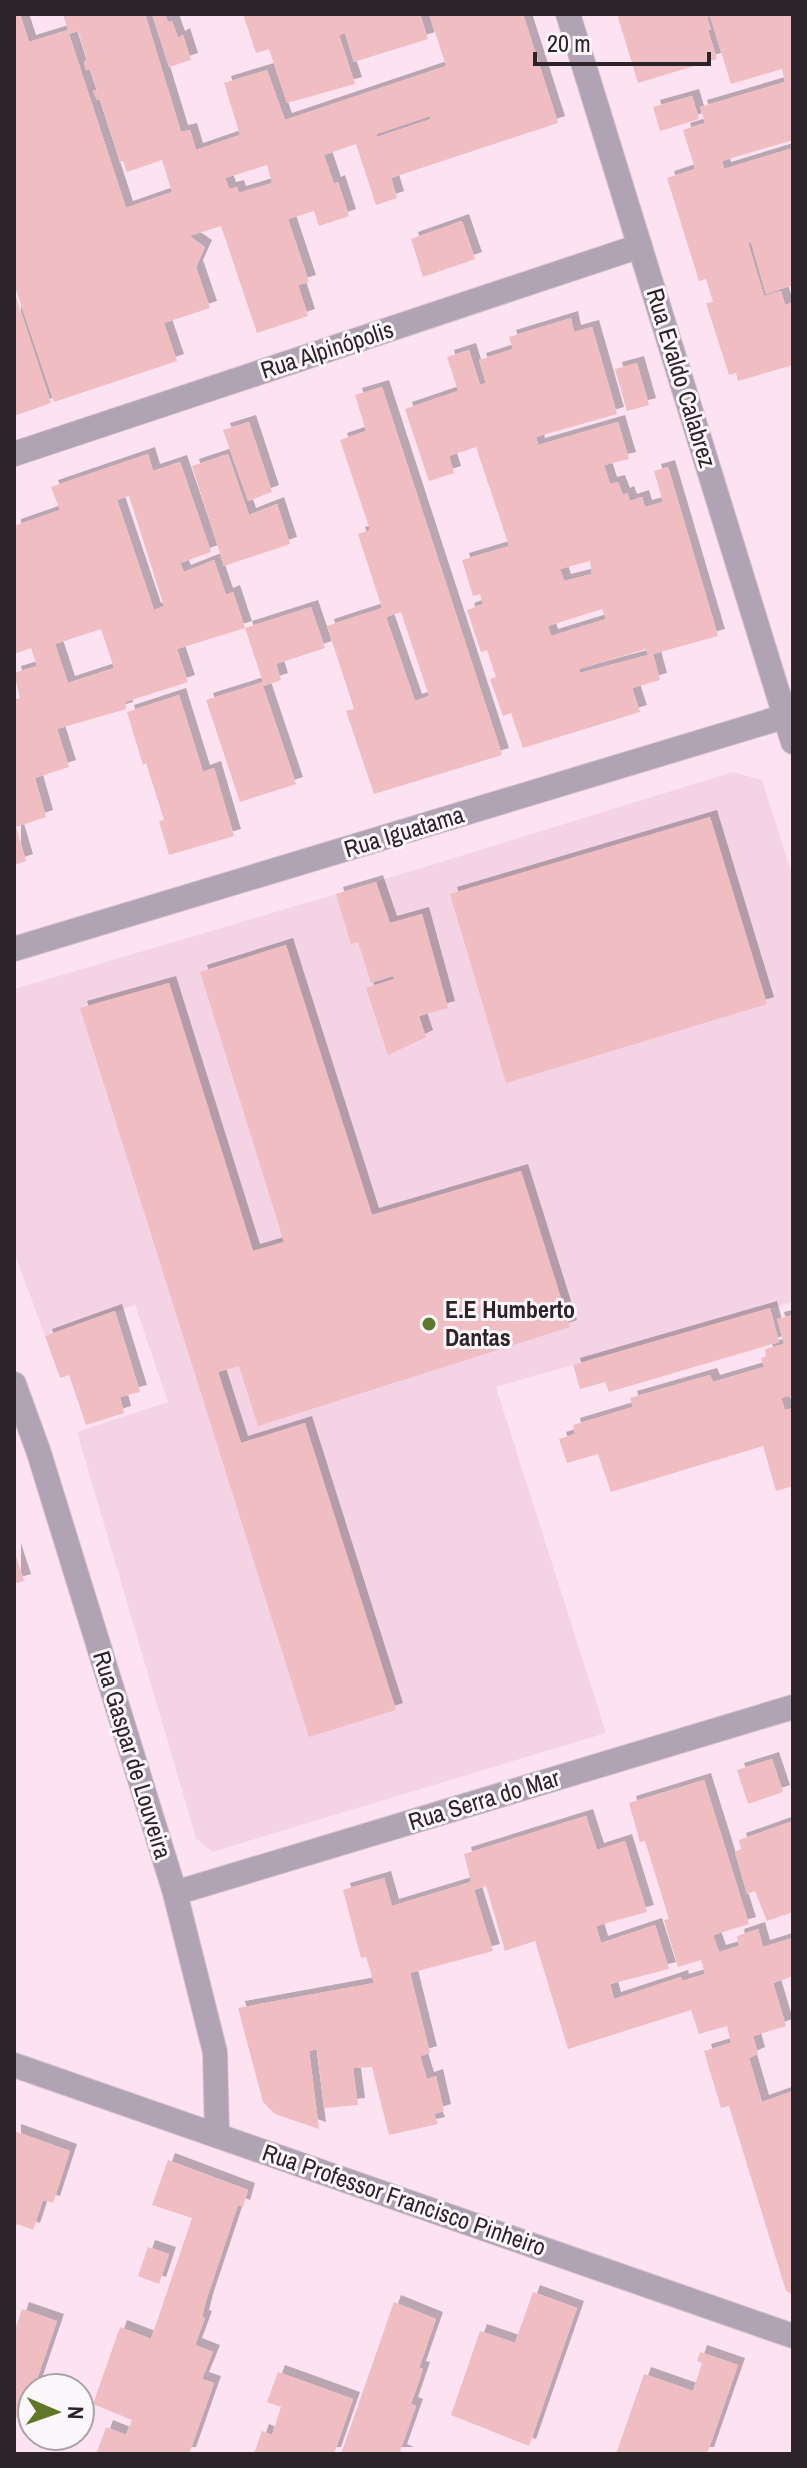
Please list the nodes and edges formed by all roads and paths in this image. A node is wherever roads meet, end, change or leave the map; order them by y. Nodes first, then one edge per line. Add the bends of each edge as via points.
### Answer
1 (568, 14) edge
2 (640, 246) junction
3 (14, 454) edge
4 (789, 715) edge
5 (793, 742) edge
6 (14, 949) edge
7 (14, 1384) edge
8 (793, 1707) edge
9 (175, 1893) junction
10 (14, 2065) edge
11 (217, 2134) junction
12 (793, 2336) edge

1 - 2 street, Rua Evaldo Calabrez
2 - 3 street, Rua Alpinópolis
2 - 4 street, Rua Evaldo Calabrez
4 - 5 street, Rua Evaldo Calabrez
4 - 6 street, Rua Iguatama
7 - 9 street, Rua Gaspar de Louveira
8 - 9 street, Rua Serra do Mar
9 - 11 street, Rua Gaspar de Louveira via 215,2052
10 - 11 street, Rua Professor Francisco Pinheiro
11 - 12 street, Rua Professor Francisco Pinheiro

